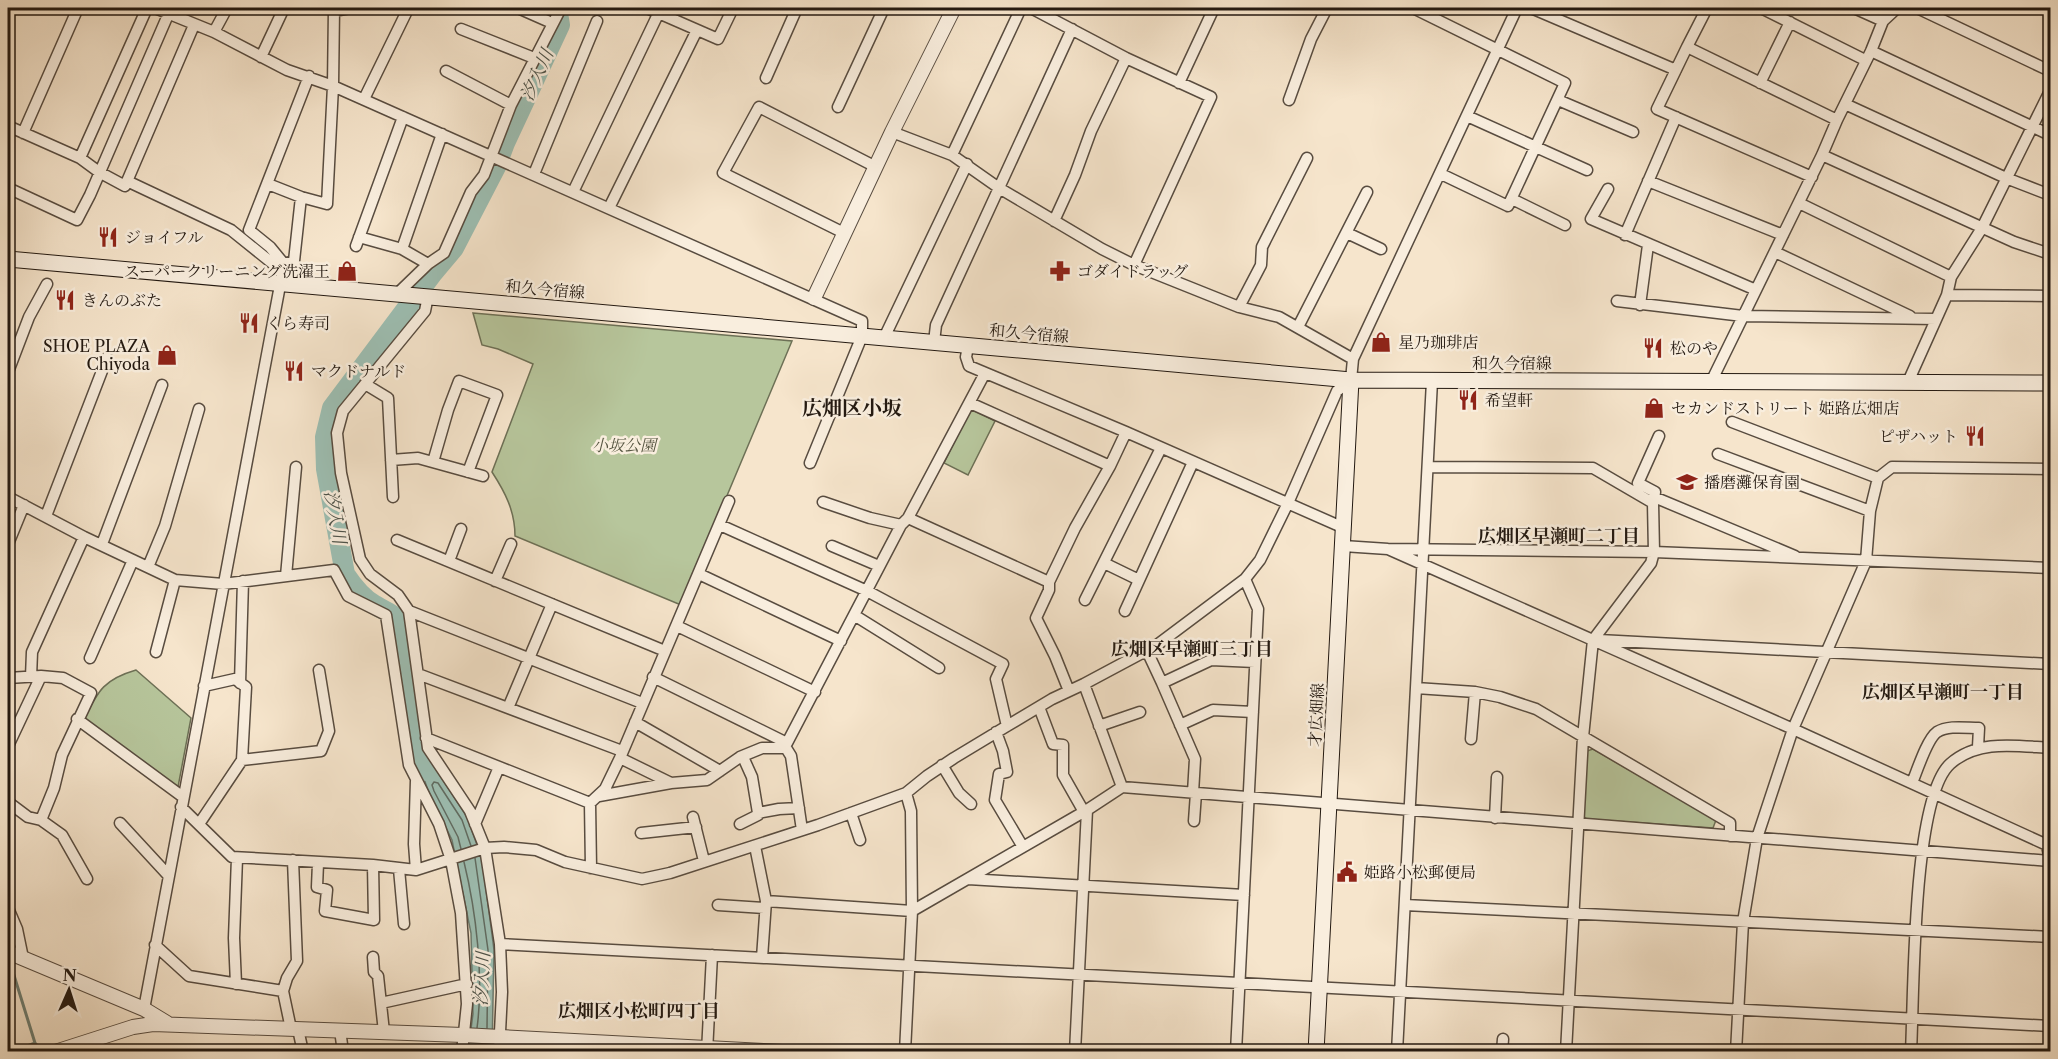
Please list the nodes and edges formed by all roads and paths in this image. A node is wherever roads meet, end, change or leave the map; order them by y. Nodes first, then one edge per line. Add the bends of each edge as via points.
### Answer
1 (78, 8) edge
2 (147, 8) edge
3 (155, 8) edge
4 (226, 8) edge
5 (284, 8) edge
6 (350, 8) edge
7 (518, 8) edge
8 (561, 8) edge
9 (647, 8) edge
10 (734, 8) edge
11 (797, 8) edge
12 (884, 8) edge
13 (954, 8) edge
14 (1021, 8) edge
15 (1031, 8) edge
16 (1214, 8) edge
17 (1327, 8) edge
18 (1516, 8) edge
19 (1531, 8) edge
20 (1707, 8) edge
21 (1761, 8) edge
22 (1854, 8) edge
23 (1897, 8) edge
24 (1917, 8) edge
25 (334, 9) edge
26 (1419, 9) edge
27 (170, 10) edge
28 (659, 10) edge
29 (407, 11) dead end
30 (597, 21) dead end
31 (1883, 21) junction
32 (1790, 22) junction
33 (552, 23) junction
34 (194, 25) junction
35 (461, 29) dead end
36 (1072, 29) junction
37 (697, 30) junction
38 (214, 32) junction
39 (1687, 47) junction
40 (1497, 49) junction
41 (1868, 56) junction
42 (261, 57) junction
43 (534, 58) junction
44 (1126, 58) junction
45 (1676, 70) junction
46 (446, 71) dead end
47 (2050, 71) edge
48 (309, 76) junction
49 (766, 78) dead end
50 (1760, 82) junction
51 (1179, 83) junction
52 (333, 86) junction
53 (2049, 97) edge
54 (364, 99) junction
55 (1289, 100) dead end
56 (1557, 100) junction
57 (1845, 104) junction
58 (511, 105) junction
59 (838, 107) dead end
60 (1467, 116) junction
61 (403, 117) junction
62 (1676, 117) junction
63 (1837, 120) junction
64 (8, 126) edge
65 (2032, 127) junction
66 (892, 132) junction
67 (1633, 132) dead end
68 (22, 133) junction
69 (442, 134) junction
70 (2050, 135) edge
71 (1535, 148) junction
72 (952, 155) junction
73 (1822, 155) junction
74 (492, 156) junction
75 (80, 158) junction
76 (1307, 158) dead end
77 (967, 164) junction
78 (876, 167) junction
79 (1587, 171) dead end
80 (99, 172) junction
81 (534, 174) junction
82 (1441, 174) junction
83 (1812, 177) junction
84 (2006, 178) junction
85 (127, 181) junction
86 (1648, 181) junction
87 (268, 184) junction
88 (8, 188) edge
89 (999, 188) junction
90 (1608, 189) dead end
91 (573, 192) junction
92 (1367, 192) dead end
93 (2050, 195) edge
94 (302, 197) junction
95 (1512, 199) junction
96 (1799, 202) junction
97 (609, 208) junction
98 (1054, 220) junction
99 (1565, 225) dead end
100 (1982, 228) junction
101 (1347, 232) junction
102 (844, 233) junction
103 (1625, 235) junction
104 (1783, 235) junction
105 (1648, 245) junction
106 (402, 249) junction
107 (1381, 249) dead end
108 (1775, 252) junction
109 (2050, 254) edge
110 (8, 259) edge
111 (428, 264) junction
112 (1134, 265) junction
113 (282, 273) junction
114 (1951, 277) junction
115 (47, 284) dead end
116 (1756, 290) junction
117 (401, 294) junction
118 (1947, 295) junction
119 (428, 296) junction
120 (2050, 296) edge
121 (814, 298) junction
122 (1617, 301) dead end
123 (1640, 305) junction
124 (1239, 307) junction
125 (1743, 316) junction
126 (1914, 318) junction
127 (1936, 319) junction
128 (1298, 327) junction
129 (862, 336) junction
130 (884, 338) junction
131 (934, 342) junction
132 (968, 346) junction
133 (107, 358) dead end
134 (1353, 359) junction
135 (8, 372) edge
136 (985, 373) junction
137 (1351, 380) junction
138 (1432, 381) junction
139 (1711, 382) junction
140 (1908, 382) junction
141 (2050, 383) edge
142 (365, 384) junction
143 (162, 385) dead end
144 (970, 403) junction
145 (199, 409) dead end
146 (1732, 422) dead end
147 (1125, 432) junction
148 (1659, 435) dead end
149 (1161, 448) junction
150 (1718, 454) dead end
151 (392, 460) junction
152 (433, 462) junction
153 (1192, 462) junction
154 (810, 463) dead end
155 (1110, 466) junction
156 (296, 467) dead end
157 (1428, 467) junction
158 (2050, 469) edge
159 (468, 472) junction
160 (483, 476) dead end
161 (1878, 478) junction
162 (8, 497) edge
163 (393, 497) dead end
164 (1654, 500) junction
165 (729, 501) dead end
166 (824, 502) dead end
167 (1288, 503) junction
168 (24, 505) junction
169 (1870, 511) junction
170 (46, 516) junction
171 (904, 522) junction
172 (720, 525) junction
173 (1344, 528) junction
174 (461, 529) dead end
175 (84, 537) junction
176 (397, 540) dead end
177 (8, 544) edge
178 (102, 544) junction
179 (511, 544) dead end
180 (832, 546) dead end
181 (1343, 546) junction
182 (1388, 549) junction
183 (1424, 549) junction
184 (1654, 552) junction
185 (1804, 559) junction
186 (133, 560) junction
187 (449, 561) junction
188 (1866, 561) junction
189 (1104, 563) junction
190 (1423, 565) junction
191 (879, 566) junction
192 (148, 567) junction
193 (2050, 568) edge
194 (699, 574) junction
195 (286, 576) junction
196 (1245, 579) junction
197 (175, 580) junction
198 (1139, 580) junction
199 (495, 581) junction
200 (243, 582) junction
201 (1049, 582) junction
202 (223, 584) junction
203 (867, 591) junction
204 (1085, 600) dead end
205 (552, 604) junction
206 (409, 611) junction
207 (1125, 611) dead end
208 (854, 615) junction
209 (677, 626) junction
210 (1593, 640) junction
211 (841, 641) junction
212 (665, 651) junction
213 (1147, 651) junction
214 (156, 652) dead end
215 (1827, 652) junction
216 (90, 658) dead end
217 (529, 658) junction
218 (1255, 662) junction
219 (2050, 664) edge
220 (939, 668) dead end
221 (319, 670) dead end
222 (418, 674) junction
223 (36, 677) junction
224 (653, 677) junction
225 (8, 678) edge
226 (240, 683) junction
227 (1162, 683) junction
228 (1084, 684) junction
229 (204, 686) junction
230 (1416, 688) junction
231 (1069, 691) junction
232 (815, 692) junction
233 (1475, 692) junction
234 (642, 703) junction
235 (1039, 707) junction
236 (508, 708) junction
237 (1140, 712) dead end
238 (1252, 712) junction
239 (77, 719) junction
240 (635, 722) junction
241 (1180, 725) junction
242 (1006, 726) junction
243 (1099, 726) junction
244 (1792, 729) junction
245 (996, 732) junction
246 (1583, 737) junction
247 (426, 738) junction
248 (1471, 739) dead end
249 (787, 745) junction
250 (8, 746) edge
251 (1978, 747) junction
252 (2050, 748) edge
253 (621, 755) junction
254 (743, 757) junction
255 (242, 760) junction
256 (942, 765) junction
257 (499, 767) junction
258 (720, 771) junction
259 (1497, 777) dead end
260 (416, 781) junction
261 (671, 783) junction
262 (1912, 783) junction
263 (1122, 787) junction
264 (1933, 792) junction
265 (1194, 793) junction
266 (906, 794) junction
267 (1248, 798) junction
268 (595, 800) junction
269 (8, 802) edge
270 (182, 802) junction
271 (971, 804) dead end
272 (1329, 804) junction
273 (799, 808) junction
274 (1086, 811) junction
275 (1410, 812) junction
276 (758, 813) junction
277 (851, 813) junction
278 (1495, 818) junction
279 (41, 820) junction
280 (1194, 821) dead end
281 (120, 823) dead end
282 (199, 824) junction
283 (475, 824) junction
284 (740, 824) dead end
285 (1578, 824) junction
286 (802, 830) junction
287 (640, 833) dead end
288 (1730, 836) junction
289 (1757, 838) junction
290 (860, 840) dead end
291 (755, 846) junction
292 (1023, 847) junction
293 (485, 848) junction
294 (1921, 851) junction
295 (237, 858) junction
296 (293, 860) junction
297 (451, 860) junction
298 (704, 861) junction
299 (2050, 861) edge
300 (318, 863) junction
301 (374, 865) junction
302 (591, 868) junction
303 (399, 869) junction
304 (416, 870) junction
305 (168, 875) junction
306 (87, 879) dead end
307 (968, 879) junction
308 (1084, 886) junction
309 (1244, 895) junction
310 (718, 905) dead end
311 (766, 905) junction
312 (1405, 905) junction
313 (8, 908) edge
314 (912, 911) junction
315 (1574, 912) junction
316 (1743, 922) junction
317 (404, 924) dead end
318 (1917, 931) junction
319 (2050, 937) edge
320 (500, 944) junction
321 (155, 945) junction
322 (8, 952) edge
323 (712, 955) junction
324 (373, 957) dead end
325 (23, 958) junction
326 (762, 958) junction
327 (909, 965) junction
328 (1079, 974) junction
329 (1239, 982) junction
330 (236, 984) junction
331 (467, 984) junction
332 (1320, 986) junction
333 (1400, 990) junction
334 (283, 991) junction
335 (1569, 1000) junction
336 (381, 1003) junction
337 (144, 1009) junction
338 (1738, 1010) junction
339 (1913, 1018) junction
340 (168, 1024) junction
341 (2050, 1026) edge
342 (295, 1029) junction
343 (340, 1030) junction
344 (384, 1032) junction
345 (463, 1035) junction
346 (499, 1036) junction
347 (1503, 1039) dead end
348 (707, 1050) edge
349 (55, 1052) edge
350 (303, 1052) edge
351 (343, 1052) edge
352 (462, 1052) edge
353 (499, 1052) edge
354 (782, 1052) edge
355 (905, 1052) edge
356 (1075, 1052) edge
357 (1236, 1052) edge
358 (1316, 1052) edge
359 (1397, 1052) edge
360 (1502, 1052) edge
361 (1566, 1052) edge
362 (1736, 1052) edge
363 (1911, 1052) edge

1 - 68 street
2 - 75 street
3 - 27 street
4 - 38 street
5 - 42 street
6 - 25 street
7 - 33 street
8 - 33 street
9 - 28 street
10 - 37 street via 718,39
11 - 49 street
12 - 59 street
13 - 66 street
14 - 72 street
15 - 36 street
16 - 51 street
17 - 55 street
18 - 40 street
19 - 45 street
20 - 39 street
21 - 32 street
22 - 31 street
23 - 31 street
24 - 47 street
25 - 52 street
26 - 40 street
27 - 34 street
27 - 80 street
28 - 37 street
28 - 91 street
29 - 54 street
30 - 81 street
31 - 41 street
32 - 41 street
32 - 50 street
33 - 43 street
34 - 38 street
34 - 85 street
35 - 43 street
36 - 44 street
36 - 89 street
37 - 97 street
38 - 42 street
39 - 45 street
39 - 50 street
40 - 56 street via 1565,83
40 - 60 street
41 - 57 street
41 - 65 street
42 - 48 street
43 - 58 street
44 - 51 street
44 - 98 street
45 - 62 street via 1657,109
46 - 58 street
48 - 52 street
48 - 87 street
50 - 63 street
51 - 112 street via 1211,97
52 - 54 street
52 - 94 street via 327,204
53 - 65 street
54 - 61 street
56 - 67 street
56 - 71 street
57 - 63 street
57 - 84 street
58 - 74 street
60 - 71 street
60 - 82 street
61 - 69 street
61 - 106 street via 357,242
62 - 83 street
62 - 86 street
63 - 73 street
64 - 68 street
65 - 70 street
65 - 84 street
66 - 72 street
66 - 78 street
68 - 75 street
69 - 74 street
69 - 106 street
71 - 79 street
71 - 95 street
72 - 77 street
73 - 83 street
73 - 100 street
74 - 81 street
74 - 111 street via 444,252
75 - 80 street
76 - 124 street via 1262,247 1261,265
77 - 89 street
77 - 130 street
78 - 102 street
78 - 102 street via 759,107 723,173
80 - 85 street via 125,186
80 - 88 street via 77,220
81 - 91 street
82 - 95 street via 1509,206
82 - 134 street
83 - 96 street
84 - 93 street
84 - 100 street
85 - 113 street via 231,230
86 - 103 street
86 - 104 street
87 - 94 street
87 - 113 street via 249,231 270,247
89 - 98 street
89 - 131 street via 936,325
90 - 103 street via 1591,219
91 - 97 street
92 - 101 street
94 - 113 street via 294,261
95 - 99 street
96 - 104 street
96 - 114 street
97 - 121 street
98 - 112 street
100 - 109 street
100 - 114 street
101 - 107 street
101 - 128 street
102 - 121 street
103 - 105 street
104 - 108 street
105 - 116 street
105 - 123 street
106 - 111 street
108 - 116 street
108 - 126 street
110 - 113 main road, 和久今宿線
111 - 117 street
112 - 124 street
113 - 117 main road, 和久今宿線
113 - 202 street
114 - 118 street
115 - 135 street via 29,317
116 - 125 street
117 - 119 main road, 和久今宿線
118 - 120 street
118 - 127 street
119 - 129 main road, 和久今宿線
119 - 142 street via 425,310
121 - 129 street via 862,321
122 - 123 street
123 - 125 street
124 - 128 street via 1279,317
125 - 126 street
125 - 139 street
126 - 127 street
127 - 140 street
128 - 134 street
129 - 130 main road, 和久今宿線
129 - 154 street
130 - 131 main road, 和久今宿線
131 - 132 main road, 和久今宿線
132 - 136 street via 969,366
132 - 137 main road, 和久今宿線
133 - 170 street
134 - 137 street
136 - 144 street
136 - 147 street
137 - 138 main road, 和久今宿線
137 - 167 street via 1336,391
137 - 173 main road, 才広畑線
138 - 139 main road, 和久今宿線
138 - 157 street
139 - 140 main road, 和久今宿線
140 - 141 main road, 和久今宿線
142 - 151 street via 388,398
142 - 206 street via 343,411 337,433 341,473 360,559 370,574 398,595
143 - 178 street
144 - 155 street
144 - 171 street
145 - 192 street via 165,526
146 - 161 street
147 - 149 street
147 - 155 street
148 - 164 street via 1638,483 1655,492
149 - 153 street
149 - 189 street
150 - 169 street
151 - 152 street via 418,458
151 - 163 street
152 - 159 street
152 - 159 street via 459,381 497,395
153 - 167 street
153 - 198 street
155 - 201 street
156 - 195 street
157 - 164 street via 1593,468
157 - 183 street
158 - 161 street via 1892,467
159 - 160 street
161 - 169 street
162 - 168 street
164 - 184 street
164 - 185 street
165 - 172 street
166 - 171 street via 870,518
167 - 173 street
167 - 196 street via 1260,560
168 - 170 street
168 - 177 street
169 - 188 street
170 - 175 street
171 - 191 street
171 - 201 street
172 - 194 street
172 - 203 street
173 - 181 main road, 才広畑線
174 - 187 street
175 - 178 street
175 - 223 street via 32,652
176 - 187 street
178 - 186 street
179 - 199 street
180 - 191 street
181 - 182 street
181 - 272 main road, 才広畑線
182 - 183 street
182 - 190 street
183 - 184 street
183 - 190 street
184 - 185 street
184 - 210 street via 1651,563
185 - 188 street
186 - 192 street
186 - 216 street
187 - 199 street
188 - 193 street
188 - 215 street
189 - 198 street
189 - 204 street
190 - 210 street
190 - 230 street
191 - 203 street
192 - 197 street
194 - 209 street
194 - 211 street
195 - 200 street
195 - 260 street via 334,570 348,596 386,615 409,765
196 - 213 street
196 - 218 street via 1258,609
197 - 202 street
197 - 214 street
198 - 207 street
199 - 205 street
200 - 202 street
200 - 226 street
201 - 231 street via 1036,618
202 - 229 street
203 - 208 street
203 - 242 street via 1004,664 996,679
205 - 212 street
205 - 217 street
206 - 217 street
206 - 222 street
208 - 211 street
208 - 220 street
209 - 212 street
209 - 232 street
210 - 215 street
210 - 244 street
210 - 246 street
211 - 232 street
212 - 224 street
213 - 227 street
213 - 228 street
215 - 219 street
215 - 244 street
217 - 234 street
217 - 236 street
218 - 227 street via 1211,660
218 - 238 street
221 - 255 street via 329,731 321,751
222 - 236 street
222 - 247 street
223 - 225 street
223 - 239 street via 63,678 92,693
223 - 250 street
224 - 234 street
224 - 249 street
226 - 229 street via 235,679
226 - 255 street via 246,687
227 - 241 street
228 - 231 street
228 - 243 street
229 - 270 street
230 - 233 street
230 - 275 street
231 - 235 street
232 - 249 street
233 - 246 street via 1536,709
233 - 248 street
234 - 240 street
235 - 242 street
235 - 274 street via 1053,744 1063,745 1063,775
236 - 253 street
237 - 243 street
238 - 241 street via 1213,710
238 - 267 street
239 - 270 street
239 - 279 street
240 - 253 street
240 - 258 street
241 - 265 street via 1195,759
242 - 245 street
243 - 263 street
244 - 262 street
244 - 289 street
245 - 256 street
245 - 292 street via 1007,772 999,774 995,800
246 - 285 street
246 - 288 street via 1730,823
247 - 257 street
247 - 283 street via 428,748
249 - 254 street via 762,748
249 - 273 street
251 - 252 street
251 - 262 street via 1979,728 1937,732
251 - 264 street via 1949,765
253 - 261 street
253 - 268 street via 605,789
254 - 258 street
254 - 276 street via 752,777
255 - 282 street
256 - 266 street
256 - 271 street via 959,793
257 - 268 street
257 - 283 street
258 - 261 street via 707,780
259 - 278 street
260 - 297 street via 439,824
260 - 304 street
261 - 268 street
262 - 264 street
263 - 265 street
263 - 274 street
264 - 294 street
264 - 299 street via 2047,845
265 - 267 street
265 - 280 street
266 - 277 street
266 - 314 street via 911,811
267 - 272 street
267 - 309 street
268 - 302 street
269 - 279 street via 28,817
270 - 282 street
270 - 305 street
272 - 275 street
272 - 332 main road, 才広畑線
273 - 276 street
273 - 286 street
274 - 292 street
274 - 308 street
275 - 278 street
275 - 312 street
276 - 284 street
277 - 286 street
277 - 290 street
278 - 285 street
279 - 306 street via 62,835
281 - 305 street
282 - 295 street
283 - 293 street
285 - 288 street
285 - 315 street
286 - 291 street
287 - 298 street via 694,822
288 - 289 street
289 - 294 street
289 - 316 street
291 - 298 street
291 - 311 street
292 - 307 street
293 - 297 street
293 - 302 street via 536,850
293 - 320 street
294 - 299 street
294 - 318 street
295 - 296 street
295 - 330 street
296 - 300 street
296 - 334 street via 297,961
297 - 304 street
297 - 331 street via 461,913
298 - 302 street via 642,879
300 - 301 street
300 - 301 street via 317,887 327,890 325,911 374,920
301 - 303 street
303 - 304 street
303 - 317 street
305 - 321 street
307 - 308 street
307 - 314 street
308 - 309 street
308 - 328 street
309 - 329 street
310 - 311 street
311 - 314 street
311 - 326 street
312 - 315 street
312 - 333 street
313 - 325 street
314 - 327 street
315 - 316 street
315 - 335 street
316 - 318 street
316 - 338 street
318 - 319 street
318 - 339 street
320 - 323 street
320 - 346 street
321 - 330 street via 189,976
321 - 337 street
322 - 325 street
323 - 326 street
323 - 348 street
324 - 336 street
325 - 337 street
326 - 327 street
327 - 328 street
327 - 355 street
328 - 329 street
328 - 356 street
329 - 332 street
329 - 357 street
330 - 334 street
331 - 336 street
331 - 345 street
332 - 333 street
332 - 358 main road, 才広畑線
333 - 335 street
333 - 359 street
334 - 342 street
335 - 338 street
335 - 361 street
336 - 344 street
337 - 340 street
338 - 339 street
338 - 362 street
339 - 341 street
339 - 363 street
340 - 342 street
340 - 349 street via 133,1027
342 - 343 street
342 - 350 street
343 - 344 street
343 - 351 street
344 - 345 street
345 - 346 street
345 - 352 street
346 - 348 street
346 - 353 street
347 - 360 street
348 - 354 street

